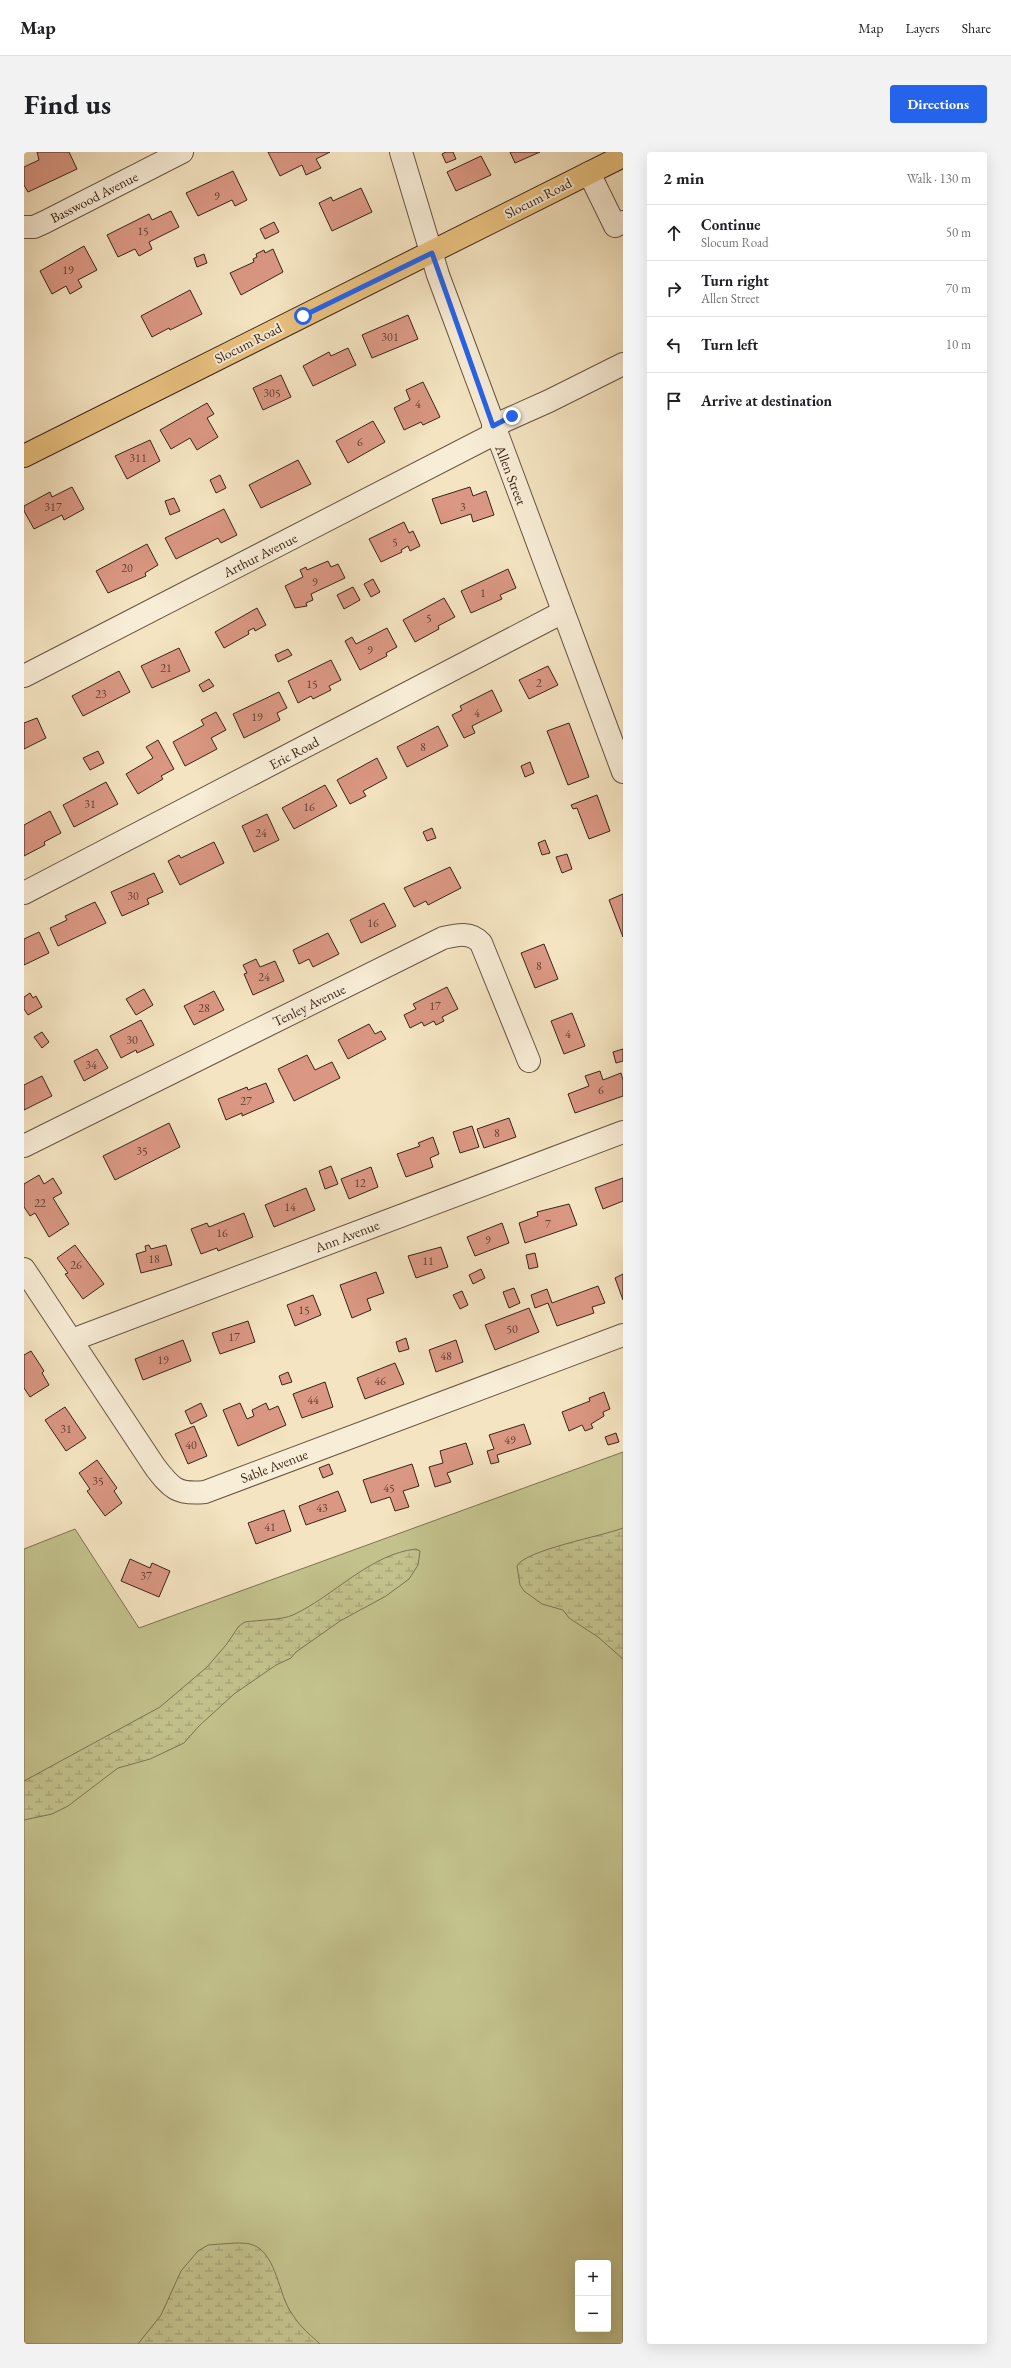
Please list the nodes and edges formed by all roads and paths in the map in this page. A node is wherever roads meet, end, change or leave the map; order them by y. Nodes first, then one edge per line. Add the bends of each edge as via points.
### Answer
1 (182, 152) edge
2 (401, 152) edge
3 (623, 156) edge
4 (589, 173) junction
5 (623, 222) edge
6 (25, 227) edge
7 (432, 253) junction
8 (623, 364) edge
9 (494, 430) junction
10 (24, 456) edge
11 (563, 612) junction
12 (24, 676) edge
13 (623, 772) edge
14 (24, 893) edge
15 (529, 1061) dead end
16 (623, 1132) edge
17 (24, 1146) edge
18 (24, 1269) edge
19 (623, 1335) edge
20 (72, 1340) junction

1 - 6 street, Basswood Avenue via 45,222
2 - 7 street, Allen Street
3 - 4 main road, Slocum Road
4 - 5 street via 614,226
4 - 7 main road, Slocum Road
7 - 9 street, Allen Street
7 - 10 main road, Slocum Road
8 - 9 street, Arthur Avenue
9 - 11 street, Allen Street
9 - 12 street, Arthur Avenue
11 - 13 street, Allen Street
11 - 14 street, Eric Road
15 - 17 street, Tenley Avenue via 481,943 470,936 458,935 443,938
16 - 20 street, Ann Avenue
18 - 20 street, Sable Avenue
19 - 20 street, Sable Avenue via 205,1492 189,1493 177,1490 164,1479

